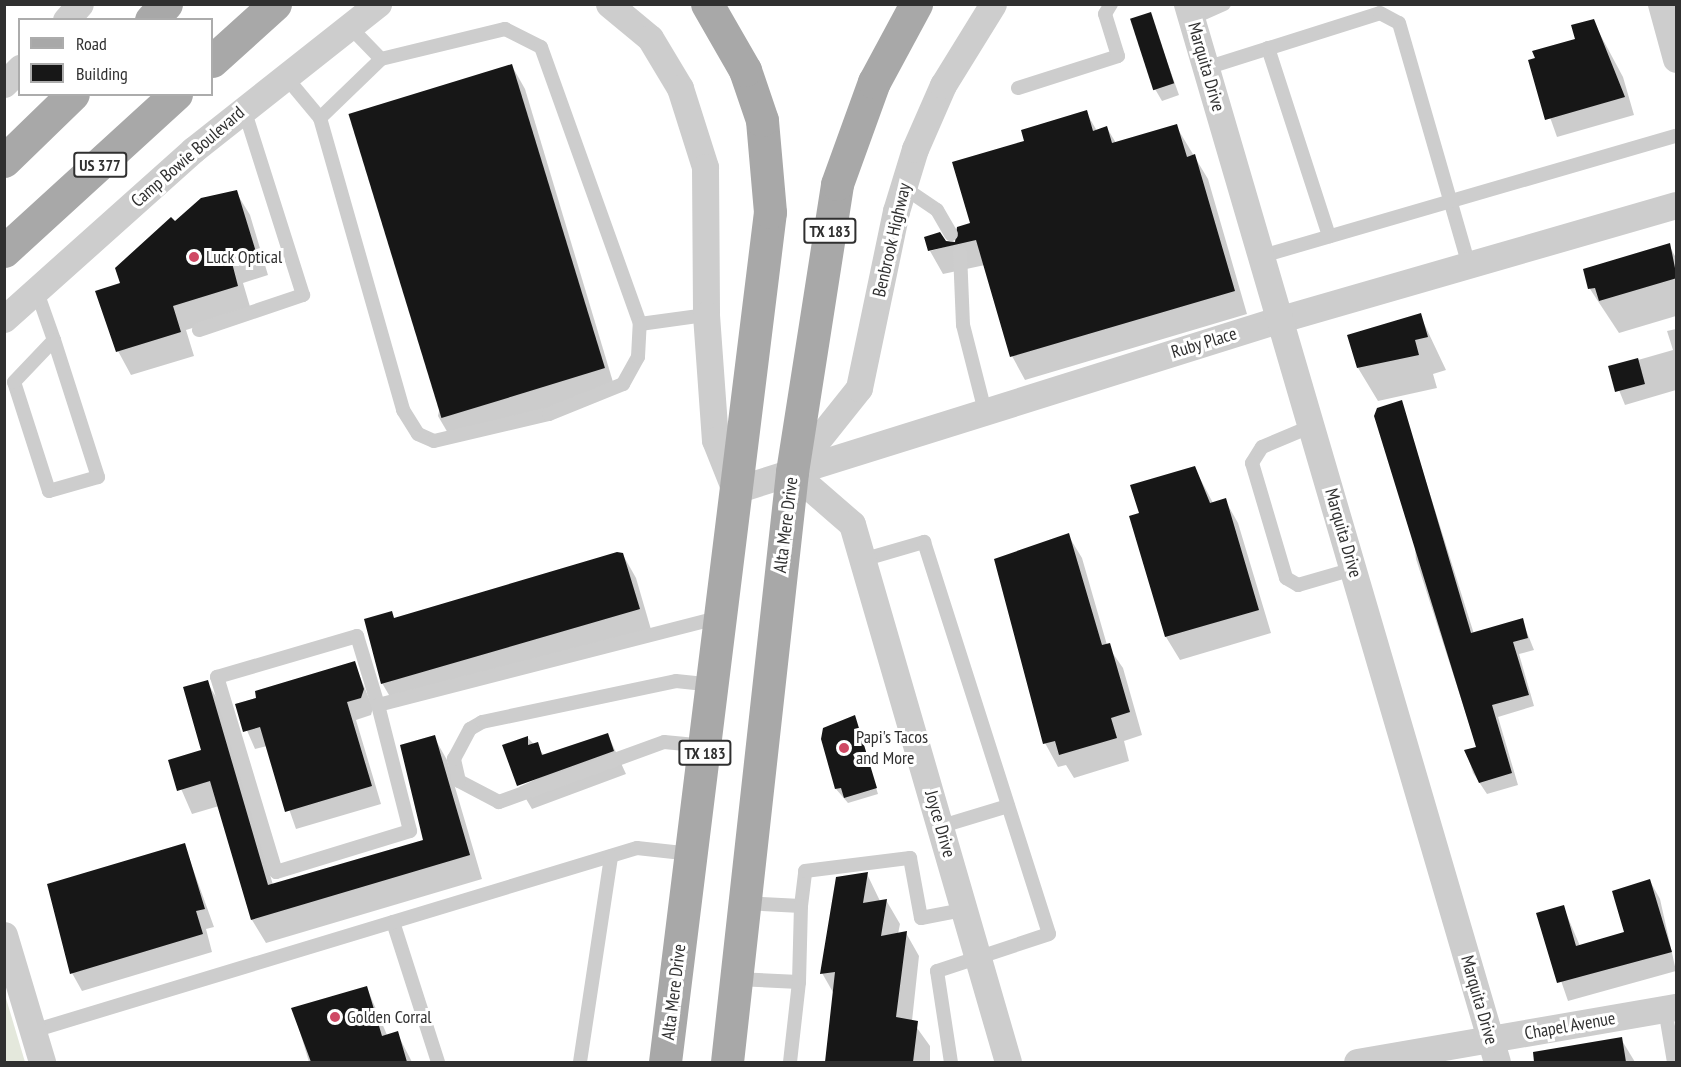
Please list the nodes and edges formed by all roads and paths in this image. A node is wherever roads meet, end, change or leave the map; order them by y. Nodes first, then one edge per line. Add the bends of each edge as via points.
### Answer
1 (80, 4) edge
2 (166, 4) edge
3 (275, 4) edge
4 (378, 4) edge
5 (609, 4) edge
6 (707, 4) edge
7 (916, 4) edge
8 (993, 4) edge
9 (1111, 4) edge
10 (1224, 4) edge
11 (1660, 4) edge
12 (1190, 11) edge
13 (68, 18) edge
14 (153, 18) edge
15 (348, 25) junction
16 (1268, 48) junction
17 (1677, 58) edge
18 (381, 59) junction
19 (213, 61) edge
20 (1206, 68) junction
21 (18, 70) edge
22 (285, 76) junction
23 (4, 84) edge
24 (1018, 88) dead end
25 (71, 96) edge
26 (174, 96) edge
27 (244, 109) junction
28 (320, 118) junction
29 (1677, 136) edge
30 (4, 161) edge
31 (903, 187) junction
32 (1450, 200) junction
33 (1677, 206) edge
34 (951, 234) dead end
35 (1329, 236) junction
36 (4, 251) edge
37 (960, 253) dead end
38 (1262, 256) junction
39 (1469, 265) junction
40 (37, 292) junction
41 (706, 315) junction
42 (4, 319) edge
43 (1281, 319) junction
44 (640, 324) junction
45 (199, 330) dead end
46 (54, 340) junction
47 (985, 411) junction
48 (1312, 426) junction
49 (792, 472) junction
50 (735, 490) junction
51 (862, 560) junction
52 (1353, 569) junction
53 (722, 617) junction
54 (714, 685) junction
55 (378, 705) junction
56 (706, 746) junction
57 (1008, 806) junction
58 (942, 826) junction
59 (692, 854) junction
60 (611, 856) junction
61 (745, 903) junction
62 (801, 906) junction
63 (963, 910) junction
64 (393, 922) junction
65 (4, 935) edge
66 (978, 958) junction
67 (736, 979) junction
68 (799, 982) junction
69 (1671, 1008) edge
70 (33, 1031) junction
71 (1493, 1051) edge
72 (42, 1062) edge
73 (438, 1062) edge
74 (580, 1062) edge
75 (665, 1062) edge
76 (727, 1062) edge
77 (790, 1062) edge
78 (951, 1062) edge
79 (1008, 1062) edge
80 (1357, 1062) edge
81 (1674, 1062) edge

1 - 13 street
2 - 14 main road
3 - 19 main road
4 - 15 street, Camp Bowie Boulevard
5 - 41 street via 650,38 680,88 705,167
6 - 50 main road, Alta Mere Drive / TX 183 via 745,70 762,120 770,213
7 - 49 main road, Alta Mere Drive / TX 183 via 874,82 837,184
8 - 31 street, Benbrook Highway via 943,85
9 - 24 lane via 1105,14 1118,56
10 - 12 lane
11 - 17 street
12 - 20 street, Marquita Drive
15 - 18 lane
15 - 22 street, Camp Bowie Boulevard
16 - 20 lane
16 - 32 lane via 1380,13 1399,23
16 - 35 lane
18 - 28 lane
18 - 44 lane via 505,28 541,47
20 - 38 street, Marquita Drive
21 - 23 street
22 - 27 street, Camp Bowie Boulevard
22 - 28 lane
25 - 30 main road
26 - 36 main road, US 377
27 - 40 street, Camp Bowie Boulevard
27 - 45 lane via 303,295
28 - 44 lane via 403,410 418,434 434,441 549,414 623,384 638,357
29 - 32 lane
31 - 34 lane via 937,210
31 - 49 street, Benbrook Highway via 859,388
32 - 35 lane
32 - 39 lane
33 - 39 street, Ruby Place
35 - 38 lane
37 - 47 lane via 963,325
38 - 43 street, Marquita Drive
39 - 43 street, Ruby Place
40 - 42 street, Camp Bowie Boulevard
40 - 46 lane
41 - 44 lane
41 - 50 street via 715,440
43 - 47 street, Ruby Place
43 - 48 street, Marquita Drive
46 - 46 lane via 98,477 49,491 14,382
47 - 49 street, Ruby Place
48 - 52 street, Marquita Drive
48 - 52 lane via 1262,447 1252,463 1286,578 1298,585
49 - 50 street, Ruby Place
49 - 51 street, Joyce Drive via 852,524
49 - 61 main road, Alta Mere Drive / TX 183
50 - 53 main road, Alta Mere Drive / TX 183
51 - 57 lane via 924,542
51 - 58 street, Joyce Drive
52 - 71 street, Marquita Drive
53 - 54 main road, Alta Mere Drive / TX 183
53 - 55 lane
54 - 56 main road, Alta Mere Drive / TX 183
54 - 56 lane via 676,681 482,722 470,729 454,759 459,781 499,802 664,742
55 - 55 lane via 357,636 217,677 276,872 410,831
56 - 59 main road, Alta Mere Drive / TX 183
57 - 58 lane
57 - 66 lane via 1049,934
58 - 63 street, Joyce Drive
59 - 60 lane via 637,848
59 - 75 main road, Alta Mere Drive / TX 183
60 - 64 lane
60 - 74 lane
61 - 62 lane
61 - 67 main road, Alta Mere Drive / TX 183
62 - 63 lane via 806,899 806,871 910,858 921,918
62 - 68 lane
63 - 66 street, Joyce Drive
64 - 70 lane
64 - 73 lane
65 - 70 street
66 - 78 lane via 937,971
66 - 79 street, Joyce Drive
67 - 68 lane
67 - 76 main road, Alta Mere Drive / TX 183
68 - 77 lane
69 - 71 street, Chapel Avenue
69 - 81 lane
70 - 72 street
71 - 80 street, Chapel Avenue

